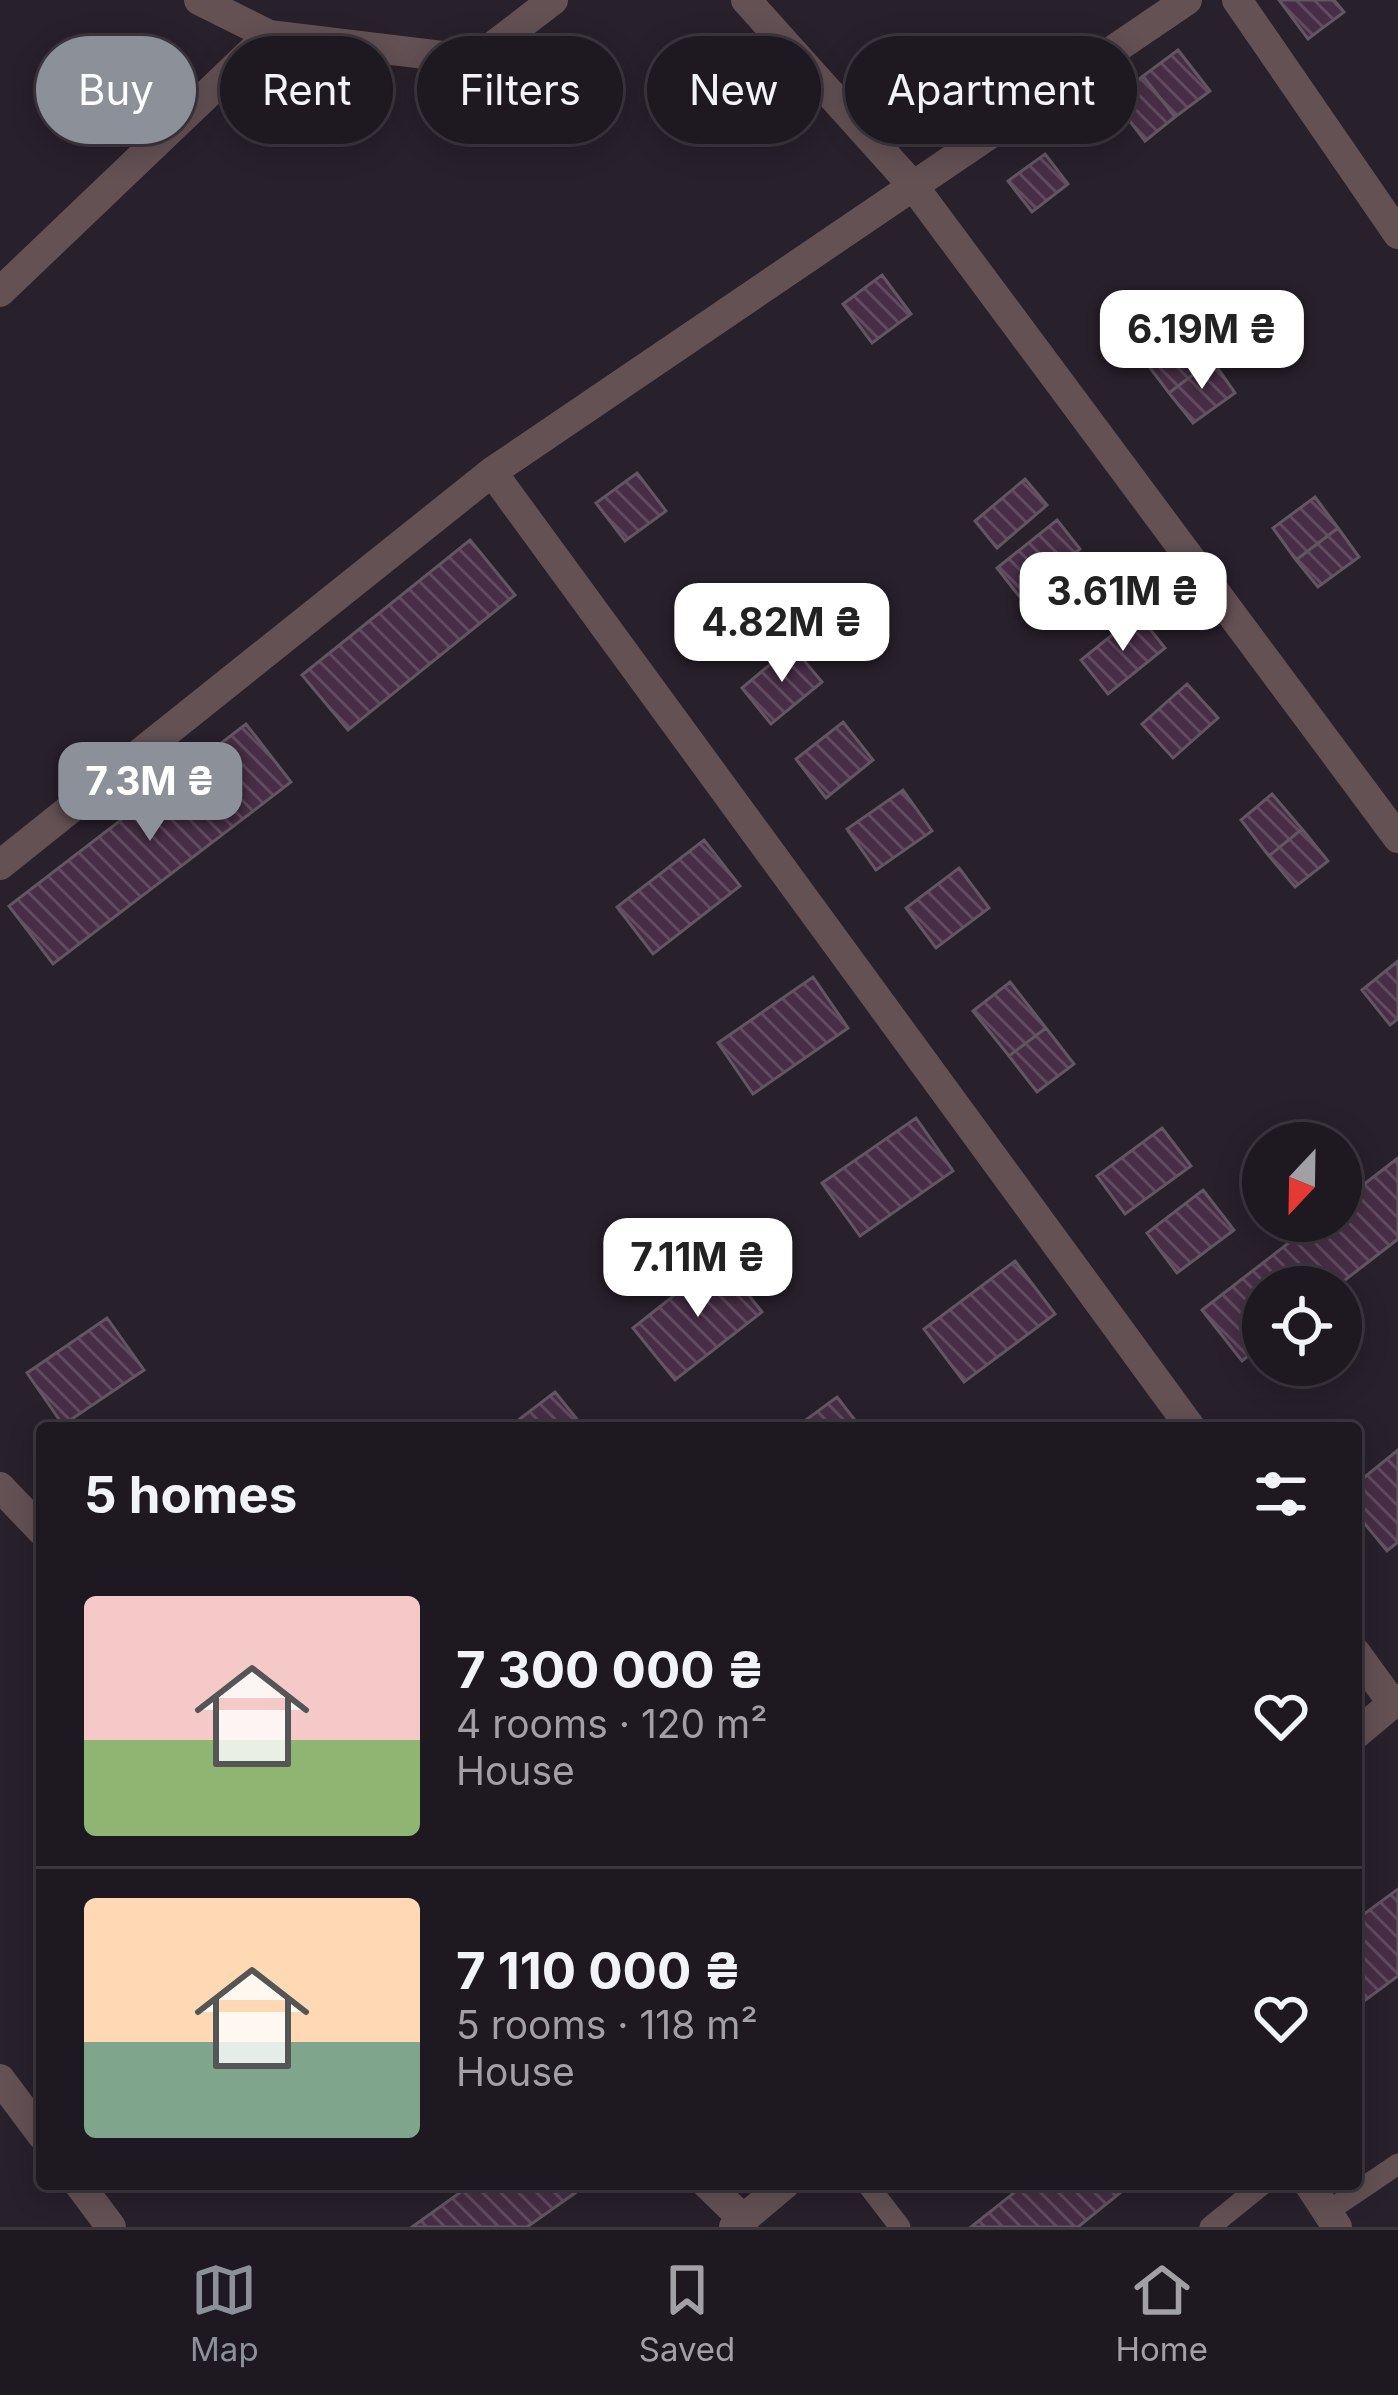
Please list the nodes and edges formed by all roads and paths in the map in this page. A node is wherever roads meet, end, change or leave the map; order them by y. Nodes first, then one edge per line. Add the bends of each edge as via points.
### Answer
1 (199, 0) edge
2 (553, 0) edge
3 (746, 0) edge
4 (1186, 0) edge
5 (1237, 0) edge
6 (269, 34) junction
7 (914, 187) junction
8 (1398, 234) edge
9 (0, 292) edge
10 (492, 472) junction
11 (1398, 838) edge
12 (0, 865) edge
13 (1187, 1422) edge
14 (0, 1487) edge
15 (36, 1525) edge
16 (1362, 1660) edge
17 (1395, 1701) edge
18 (1362, 1729) edge
19 (0, 2079) edge
20 (36, 2127) edge
21 (1398, 2164) edge
22 (83, 2190) edge
23 (712, 2190) edge
24 (778, 2190) edge
25 (872, 2190) edge
26 (1256, 2190) edge
27 (1313, 2190) edge
28 (1332, 2220) edge
29 (739, 2223) edge
30 (111, 2227) edge
31 (900, 2227) edge
32 (1210, 2227) edge

1 - 6 street
2 - 6 street via 475,60
3 - 7 street
4 - 7 street
5 - 8 street
6 - 9 street
7 - 10 street
7 - 11 street
10 - 12 street
10 - 13 street
14 - 15 street
16 - 17 street
17 - 18 street
19 - 20 street
21 - 28 lane
22 - 30 street
23 - 29 street
24 - 29 street
25 - 31 lane
26 - 32 lane
27 - 28 street

